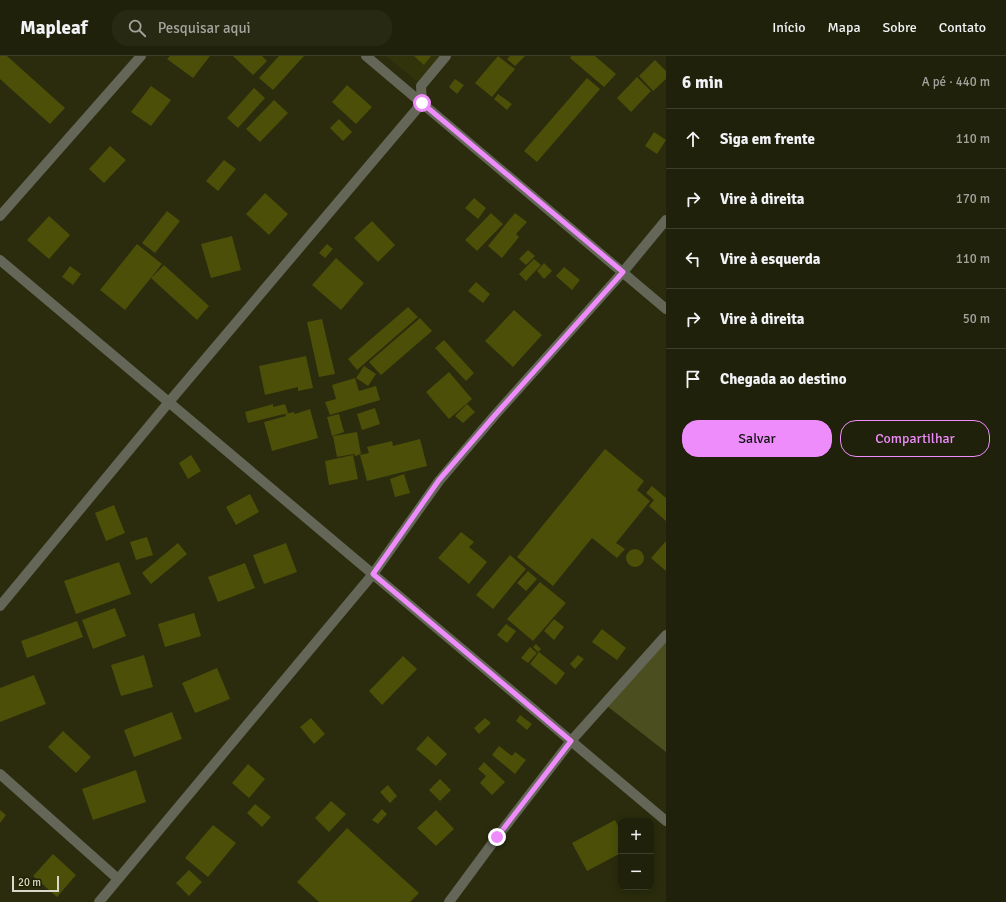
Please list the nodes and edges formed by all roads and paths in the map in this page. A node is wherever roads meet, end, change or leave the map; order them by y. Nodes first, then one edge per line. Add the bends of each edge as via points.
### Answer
1 (141, 56) edge
2 (366, 56) edge
3 (446, 56) edge
4 (422, 103) junction
5 (0, 216) edge
6 (666, 220) edge
7 (0, 260) edge
8 (623, 272) junction
9 (666, 309) edge
10 (169, 402) junction
11 (373, 574) junction
12 (0, 606) edge
13 (666, 635) edge
14 (571, 741) junction
15 (0, 774) edge
16 (666, 821) edge
17 (118, 879) junction
18 (99, 902) edge
19 (449, 902) edge

1 - 5 street
2 - 4 street
3 - 4 street via 421,86
4 - 8 street
4 - 10 street
6 - 8 street
7 - 10 street
8 - 9 street
8 - 11 street via 439,480
10 - 11 street
10 - 12 street
11 - 14 street
11 - 17 street
13 - 14 street
14 - 16 street
14 - 19 street
15 - 17 street
17 - 18 street

